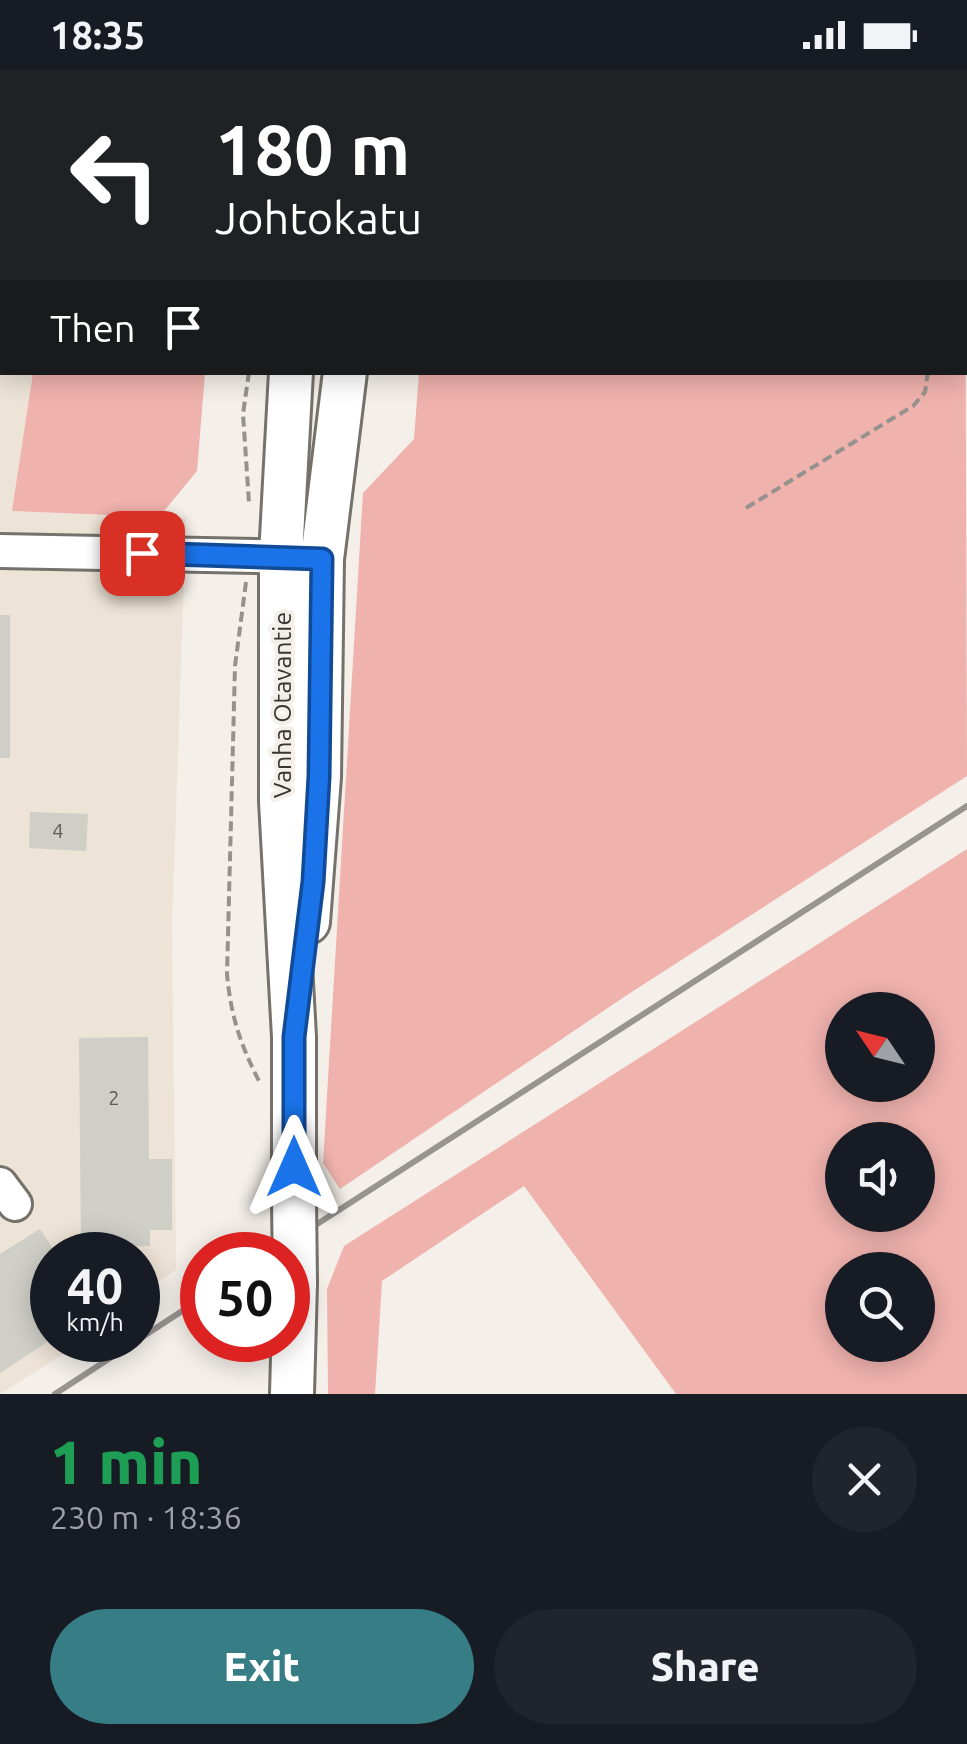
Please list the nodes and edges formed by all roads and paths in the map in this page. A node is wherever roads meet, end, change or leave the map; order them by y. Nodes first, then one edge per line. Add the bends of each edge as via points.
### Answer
1 (249, 375) edge
2 (291, 375) edge
3 (345, 375) edge
4 (928, 375) edge
5 (746, 508) dead end
6 (0, 551) edge
7 (284, 557) junction
8 (266, 1094) dead end
9 (292, 1394) edge

1 - 7 path via 243,414 249,493
2 - 7 main road, Vanha Otavantie
3 - 7 main road, Vanha Otavantie
4 - 5 path via 925,392 912,406
6 - 7 street
7 - 8 path via 236,666 227,974 230,1014
7 - 9 main road, Vanha Otavantie, bridge via 281,801 294,1037

